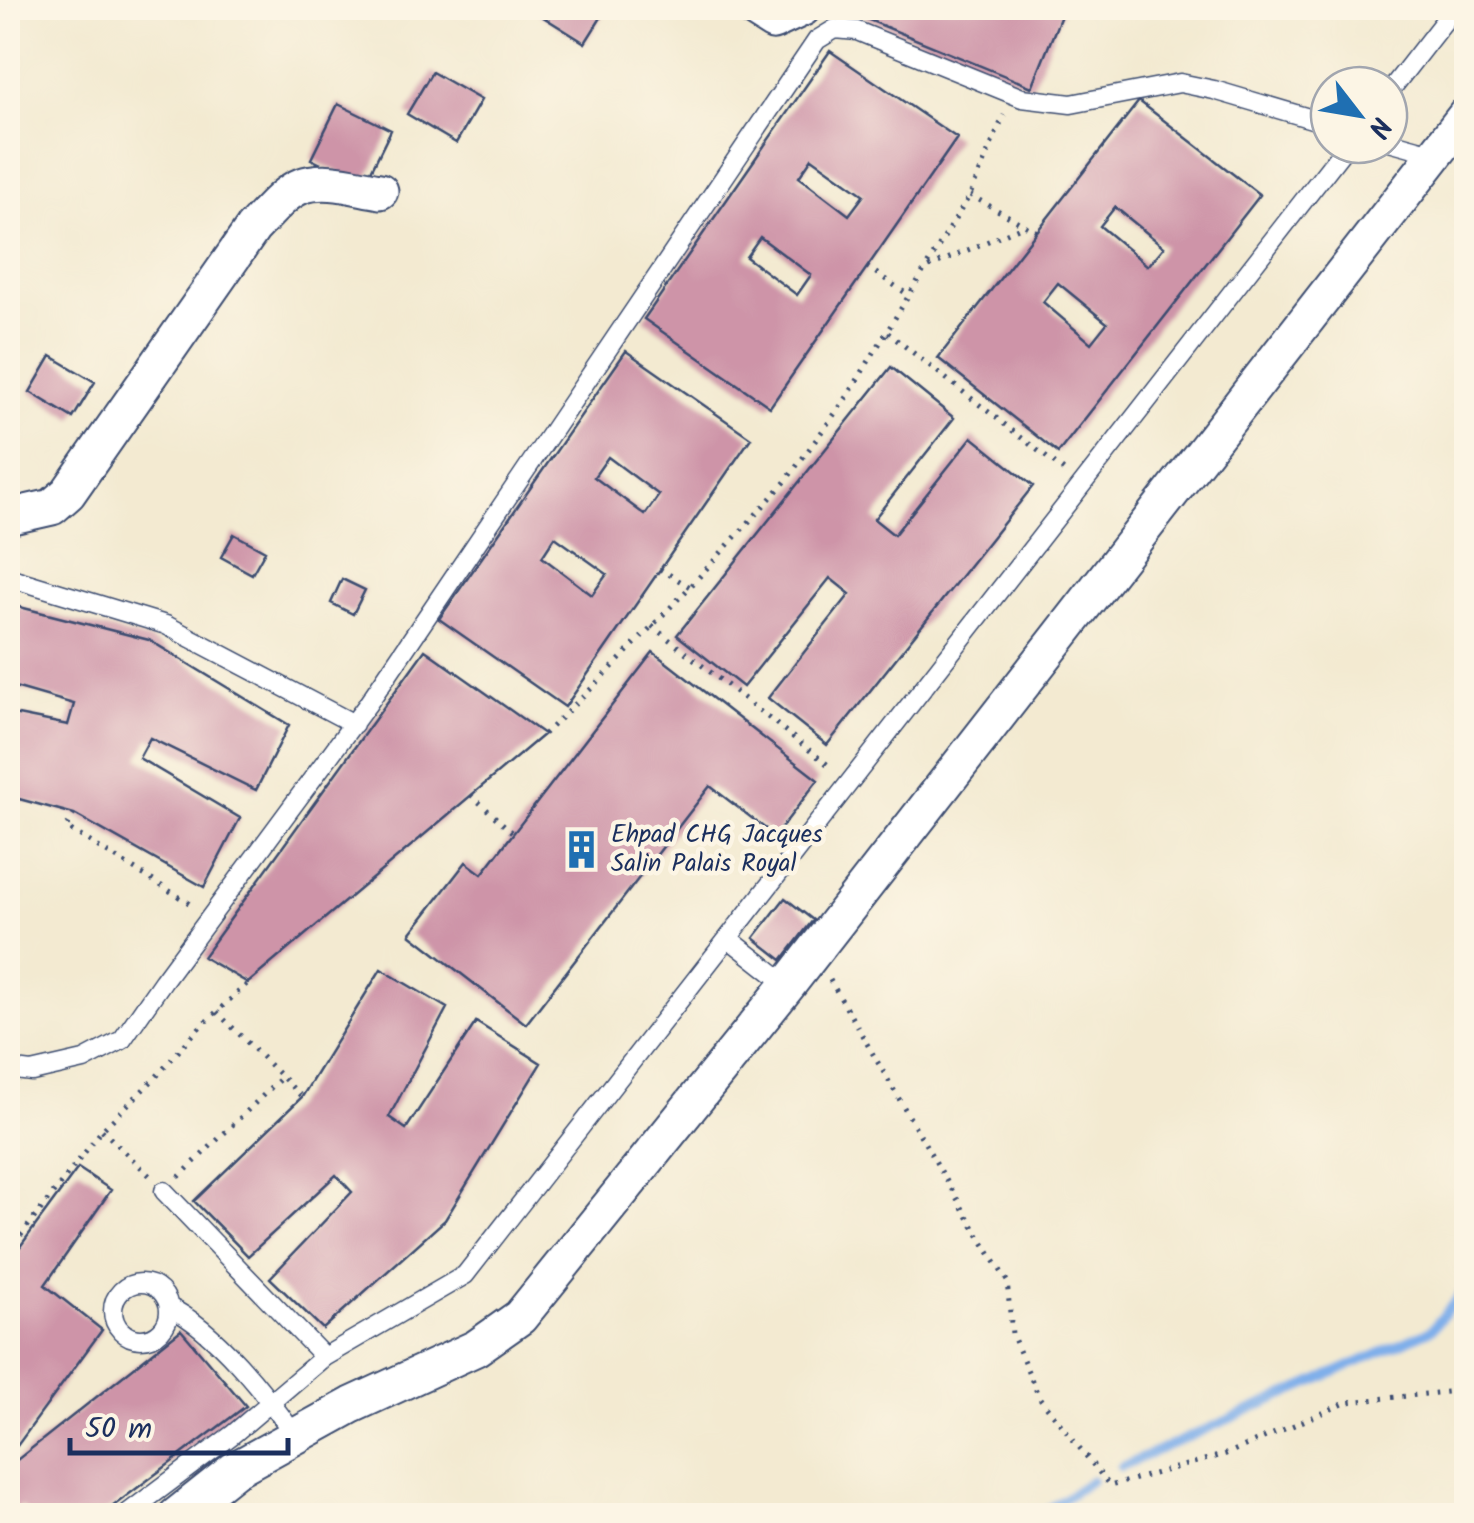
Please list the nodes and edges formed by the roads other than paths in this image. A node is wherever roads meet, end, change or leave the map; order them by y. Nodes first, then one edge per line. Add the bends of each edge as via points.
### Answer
1 (751, 8) edge
2 (803, 8) edge
3 (1452, 11) dead end
4 (1409, 66) edge
5 (1466, 115) edge
6 (1309, 118) edge
7 (1409, 147) edge
8 (1436, 154) junction
9 (1331, 165) edge
10 (380, 190) dead end
11 (8, 518) edge
12 (8, 577) edge
13 (354, 724) junction
14 (728, 938) junction
15 (788, 985) junction
16 (8, 1069) edge
17 (164, 1191) road end
18 (169, 1307) dead end
19 (324, 1357) junction
20 (272, 1402) junction
21 (295, 1436) junction
22 (124, 1516) edge
23 (176, 1516) edge

1 - 2 street via 773,22
3 - 4 lane
5 - 8 street
6 - 13 lane via 1180,83 1071,104 1022,98 835,28 817,40
7 - 8 lane
8 - 15 street
9 - 14 lane
10 - 11 street via 326,182 300,186 279,202 68,493 52,507
12 - 13 lane via 166,626
13 - 16 lane via 122,1040 84,1060 32,1072
14 - 15 lane
14 - 19 lane via 465,1275
15 - 21 street via 520,1317 476,1348
17 - 19 lane
18 - 20 lane via 195,1323
19 - 20 lane
20 - 21 lane
20 - 22 lane
21 - 23 street via 234,1470

